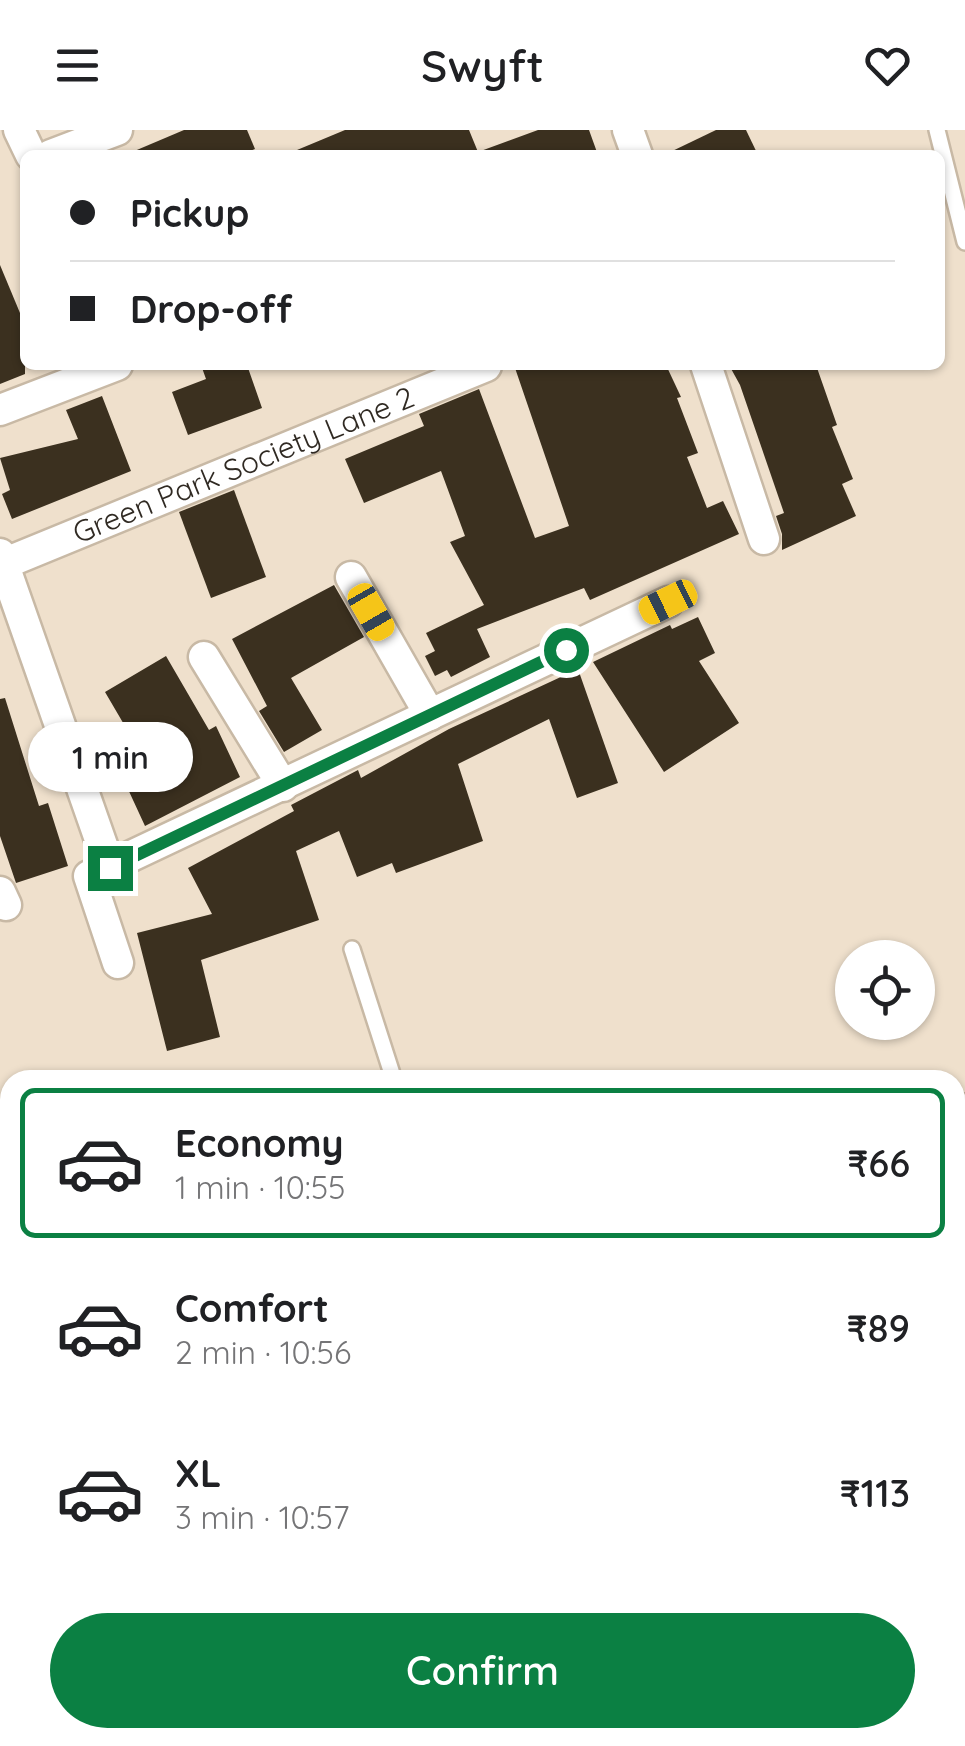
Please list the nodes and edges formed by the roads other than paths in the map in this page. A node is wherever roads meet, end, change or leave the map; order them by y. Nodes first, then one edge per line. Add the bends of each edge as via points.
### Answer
1 (116, 130) edge
2 (64, 150) edge
3 (945, 165) edge
4 (965, 242) edge
5 (104, 370) edge
6 (467, 370) edge
7 (708, 370) edge
8 (0, 410) edge
9 (764, 538) dead end
10 (2, 559) edge
11 (352, 577) dead end
12 (668, 602) dead end
13 (204, 656) dead end
14 (430, 715) junction
15 (283, 786) junction
16 (110, 868) junction
17 (352, 949) dead end
18 (118, 963) dead end
19 (391, 1070) edge

1 - 2 street
3 - 4 lane
5 - 8 street
6 - 10 street, Green Park Society Lane 2
7 - 9 street
10 - 16 street
11 - 14 street
12 - 14 street
13 - 15 street
14 - 15 street
15 - 16 street
16 - 18 street via 89,876
17 - 19 lane

